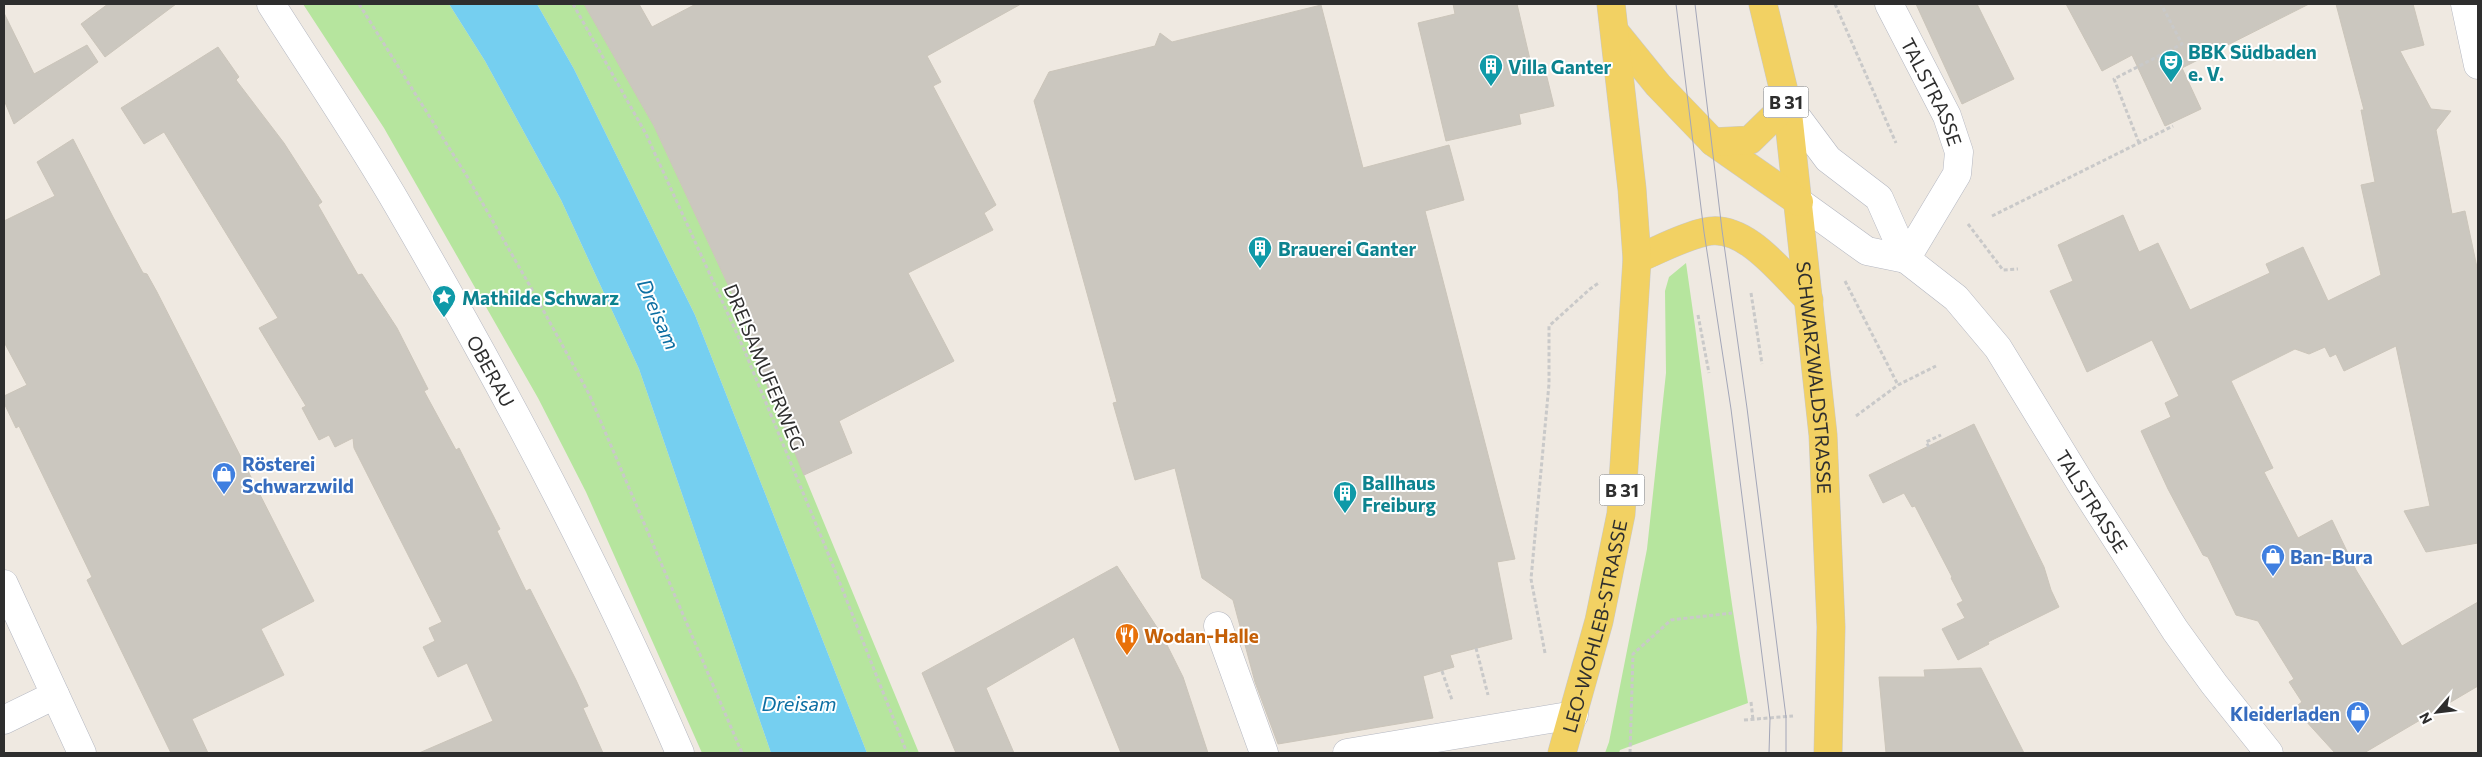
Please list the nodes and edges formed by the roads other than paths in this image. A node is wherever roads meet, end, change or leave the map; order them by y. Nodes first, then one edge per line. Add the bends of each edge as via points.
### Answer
1 (271, 4) edge
2 (1611, 4) edge
3 (1763, 4) edge
4 (1889, 4) edge
5 (2465, 4) edge
6 (1616, 32) junction
7 (2478, 65) edge
8 (1787, 104) junction
9 (1713, 142) junction
10 (1799, 202) junction
11 (1906, 258) junction
12 (1637, 259) junction
13 (1809, 300) junction
14 (4, 584) edge
15 (1218, 626) dead end
16 (55, 696) junction
17 (1574, 715) junction
18 (4, 720) edge
19 (82, 753) edge
20 (680, 753) edge
21 (1264, 753) edge
22 (1347, 753) edge
23 (1562, 753) edge
24 (1828, 753) edge
25 (2269, 753) edge

1 - 20 street, OBERAU via 398,206 519,422 636,653
2 - 6 main road, B 31
3 - 8 main road, SCHWARZWALDSTRASSE / B 31
4 - 11 street, TALSTRASSE via 1947,116 1959,152 1957,174
5 - 7 street
6 - 9 main road via 1658,85
6 - 12 main road, B 31
8 - 9 main road via 1750,140
8 - 10 main road, SCHWARZWALDSTRASSE / B 31
8 - 11 street, TALSTRASSE via 1828,160 1879,198
9 - 10 main road
10 - 11 street, TALSTRASSE via 1867,251
10 - 13 main road, SCHWARZWALDSTRASSE / B 31
11 - 25 street, TALSTRASSE via 1956,298 1998,348 2175,630
12 - 13 main road via 1704,232 1722,230 1747,240
12 - 17 main road, LEO-WOHLEB-STRASSE / B 31 via 1620,523
13 - 24 main road, SCHWARZWALDSTRASSE / B 31 via 1823,435 1829,558
14 - 16 street
15 - 21 street
16 - 18 street
16 - 19 street
17 - 22 street
17 - 23 main road, LEO-WOHLEB-STRASSE / B 31

